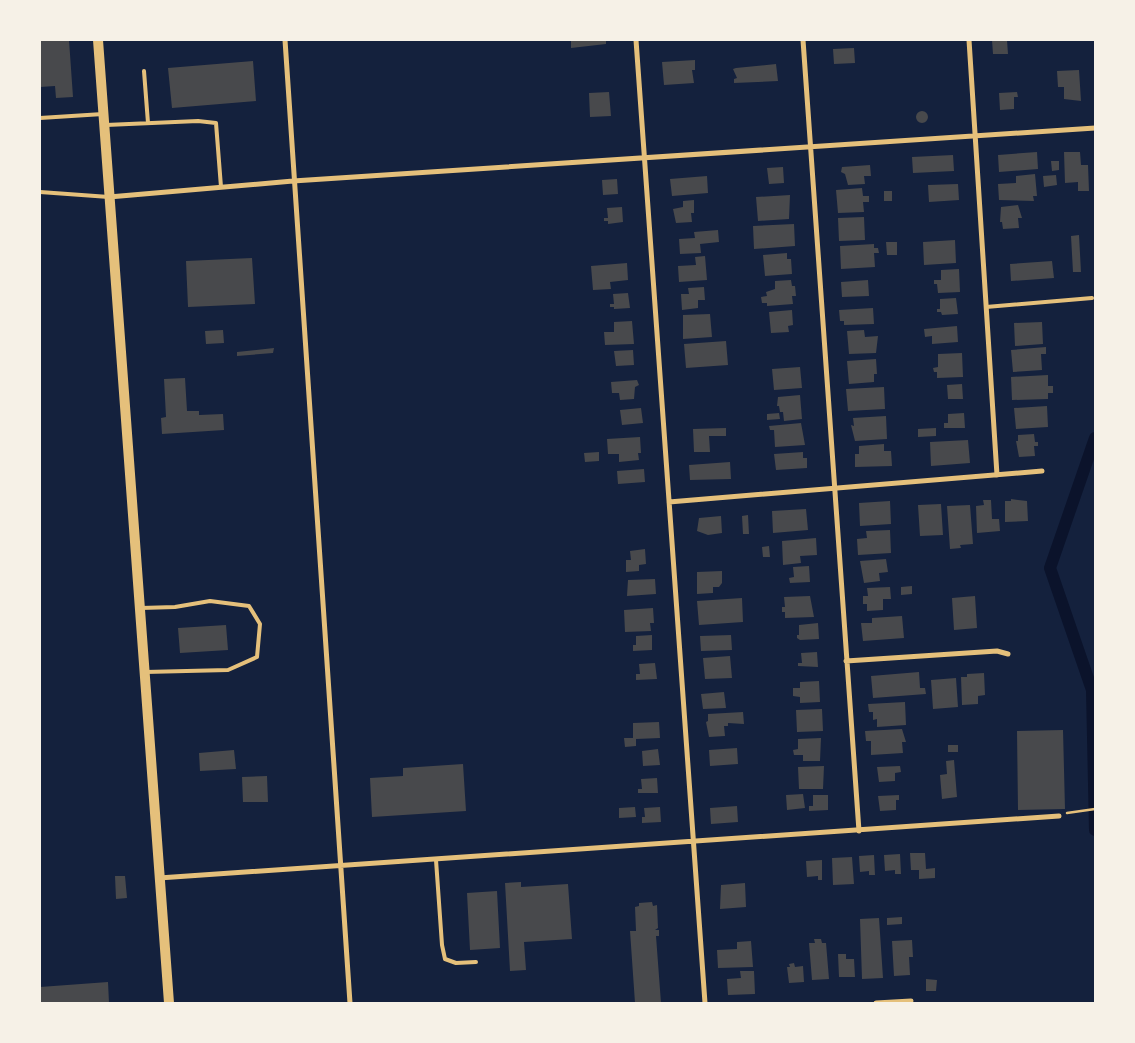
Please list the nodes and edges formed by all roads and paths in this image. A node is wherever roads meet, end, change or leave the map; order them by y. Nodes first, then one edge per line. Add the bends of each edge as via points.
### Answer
1 (98, 40) edge
2 (285, 40) edge
3 (636, 40) edge
4 (803, 40) edge
5 (969, 40) edge
6 (144, 71) dead end
7 (40, 118) edge
8 (103, 120) junction
9 (148, 123) junction
10 (1095, 128) edge
11 (975, 136) junction
12 (810, 146) junction
13 (645, 158) junction
14 (293, 181) junction
15 (221, 187) junction
16 (40, 192) edge
17 (108, 197) junction
18 (1092, 298) dead end
19 (986, 307) junction
20 (1042, 471) dead end
21 (997, 475) junction
22 (834, 490) junction
23 (669, 502) junction
24 (138, 608) junction
25 (1008, 654) dead end
26 (846, 661) junction
27 (143, 672) junction
28 (1095, 809) edge
29 (1059, 816) joint
30 (859, 831) junction
31 (693, 842) junction
32 (436, 860) junction
33 (341, 866) junction
34 (158, 878) junction
35 (476, 962) dead end
36 (911, 1001) dead end
37 (169, 1003) edge
38 (350, 1003) edge
39 (705, 1003) edge
40 (876, 1003) edge

1 - 8 main road
2 - 14 street
3 - 13 street
4 - 12 street
5 - 11 street
6 - 9 lane
7 - 8 lane
8 - 9 lane
8 - 17 main road
9 - 15 lane via 216,123
10 - 11 street
11 - 12 street
11 - 19 street
12 - 13 street
12 - 22 street
13 - 14 street
13 - 23 street
14 - 15 street
14 - 33 street
15 - 17 street
16 - 17 lane
17 - 24 main road
18 - 19 lane
19 - 21 street
20 - 21 street
21 - 22 street
22 - 23 street
22 - 26 street
23 - 31 street
24 - 27 main road
24 - 27 lane via 210,601 249,606 260,624 257,657 228,670
25 - 26 street via 997,651
26 - 30 street
27 - 34 main road
28 - 29 path
29 - 30 street
30 - 31 street
31 - 32 street
31 - 39 street
32 - 33 street
32 - 35 lane via 445,959 456,963
33 - 34 street
33 - 38 street
34 - 37 main road
36 - 40 street

